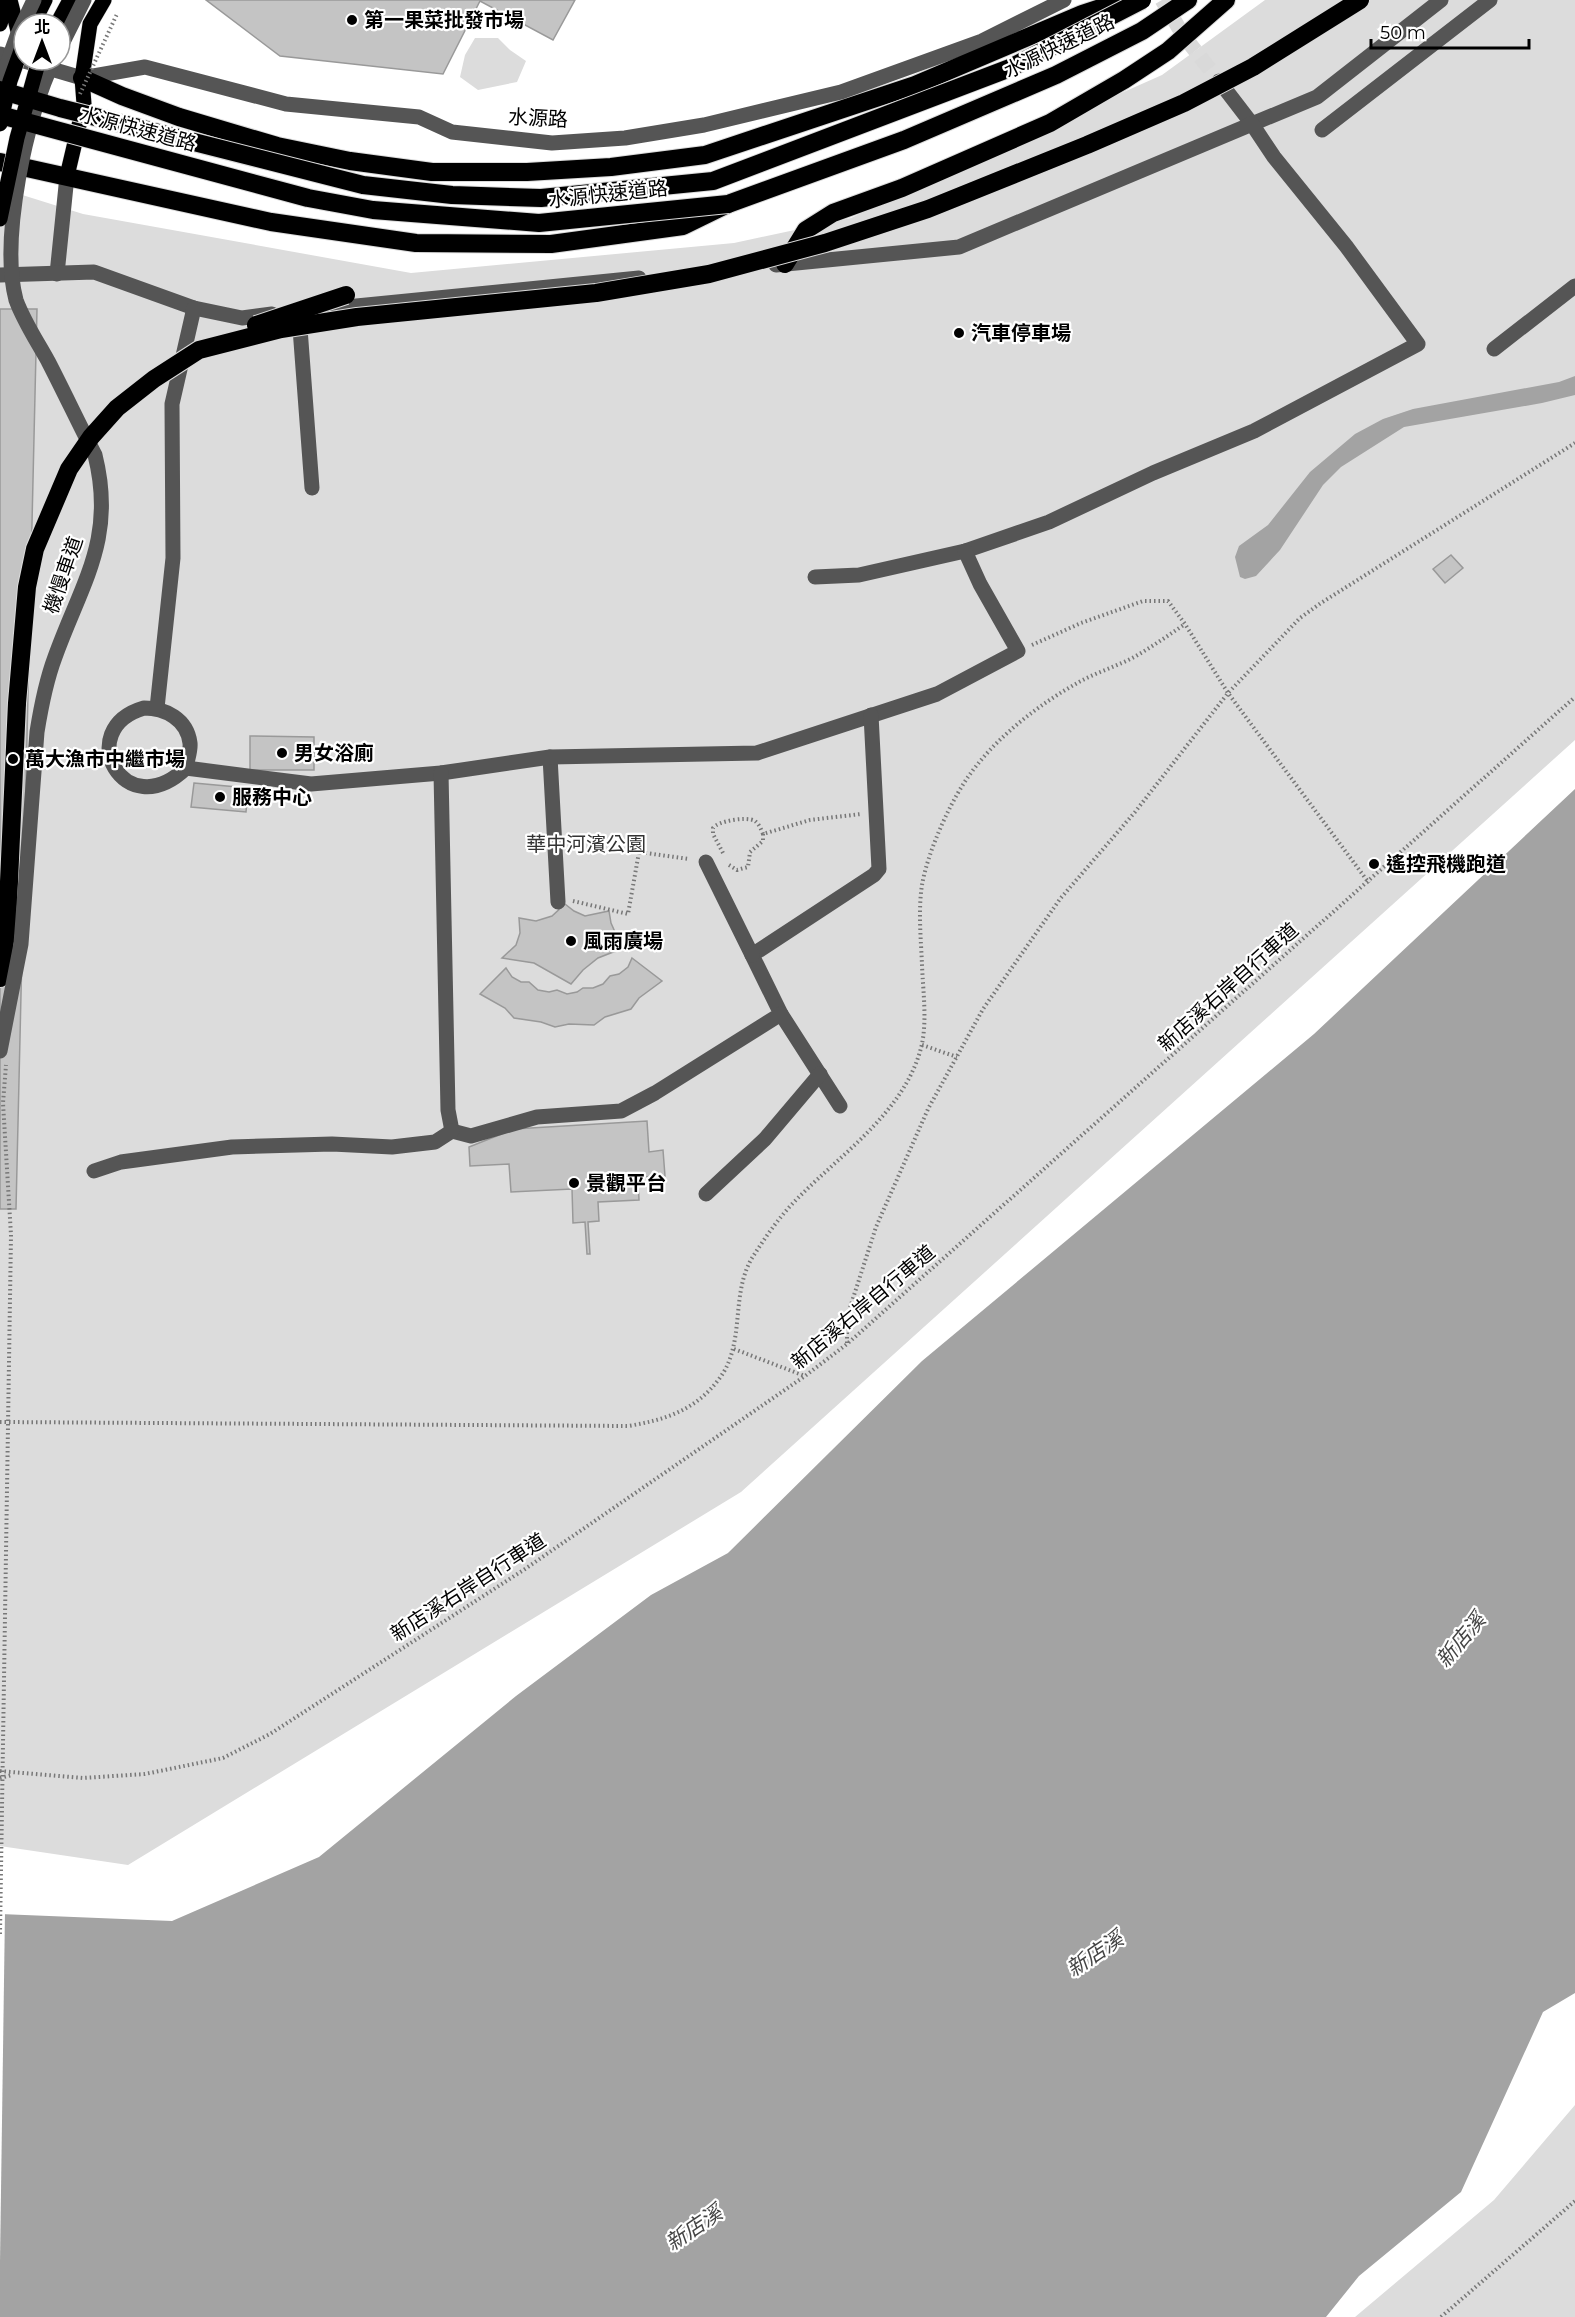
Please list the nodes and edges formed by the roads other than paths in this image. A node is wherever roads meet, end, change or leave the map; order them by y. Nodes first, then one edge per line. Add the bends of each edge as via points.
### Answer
1 (9, 0) edge
2 (34, 0) edge
3 (84, 0) edge
4 (104, 0) edge
5 (1064, 0) edge
6 (1125, 0) edge
7 (1142, 0) edge
8 (1188, 0) edge
9 (1226, 0) edge
10 (1360, 0) edge
11 (1441, 0) edge
12 (1490, 0) edge
13 (0, 24) edge
14 (72, 24) edge
15 (90, 24) junction
16 (72, 34) edge
17 (0, 54) edge
18 (13, 72) edge
19 (36, 72) edge
20 (48, 72) edge
21 (82, 78) junction
22 (1220, 81) tunnel mouth
23 (0, 83) edge
24 (0, 90) edge
25 (0, 115) edge
26 (0, 124) edge
27 (1252, 124) junction
28 (1322, 130) dead end
29 (0, 162) edge
30 (67, 177) junction
31 (728, 204) junction
32 (0, 219) edge
33 (785, 264) junction
34 (57, 274) junction
35 (0, 275) edge
36 (1575, 286) edge
37 (346, 295) dead end
38 (194, 308) junction
39 (298, 312) junction
40 (1494, 349) dead end
41 (199, 350) junction
42 (312, 488) dead end
43 (965, 551) junction
44 (815, 577) dead end
45 (157, 708) junction
46 (872, 716) junction
47 (550, 757) junction
48 (186, 768) junction
49 (441, 773) junction
50 (706, 862) road end
51 (558, 902) road end
52 (752, 955) junction
53 (0, 978) edge
54 (781, 1014) junction
55 (4, 1055) edge
56 (820, 1074) junction
57 (840, 1106) dead end
58 (452, 1131) junction
59 (94, 1171) dead end
60 (706, 1194) dead end

1 - 13 main road
2 - 23 street, bridge
3 - 14 street, bridge
4 - 15 main road
5 - 21 street, 水源路 via 982,41 841,92 704,125 626,138 552,144 452,132 419,117 286,104 145,67
6 - 21 highway via 1082,14 915,86 705,155 611,167 444,172 350,161 277,146 179,117
7 - 24 highway, 水源快速道路, bridge via 1010,68 713,181 541,198 452,195 363,185
8 - 31 highway, 水源快速道路 via 1142,31 1056,75 904,140
9 - 33 highway via 1168,51 1050,123 902,188 833,213 806,230
10 - 41 highway, bridge via 1253,67 1184,103 928,209 825,243 709,274 596,292 357,316 281,329
11 - 27 street via 1317,97
12 - 28 street
15 - 16 main road
15 - 21 main road
17 - 21 street, 水源路
18 - 26 main road, bridge
19 - 32 main road, bridge
20 - 55 street, 機慢車道, bridge via 23,150 9,240 10,275 22,314 95,455 102,508 97,552 42,699 21,944
21 - 30 main road via 84,104
22 - 27 street
25 - 31 highway, 水源快速道路, bridge via 308,198 373,210 539,223
27 - 33 street via 959,247
27 - 43 street via 1418,344 1254,430 1153,472 1049,522
29 - 30 highway
30 - 31 highway via 270,222 416,243 551,244 683,226
30 - 34 street
33 - 39 street
34 - 35 street
34 - 38 street via 93,272
36 - 40 street
37 - 41 highway, bridge via 271,319
38 - 39 street via 242,318
38 - 45 street via 172,404 173,558
39 - 42 street
41 - 53 highway, bridge via 117,408 91,437 69,469 35,549 22,628 7,926
43 - 44 street via 859,575
43 - 46 street via 1018,651 937,694
45 - 48 street via 174,716 186,731 190,743
45 - 48 street via 130,712 120,720 108,744 111,759 122,776 139,786 165,784
46 - 47 street via 757,753
46 - 52 street via 879,869
47 - 49 street
47 - 51 street
48 - 49 street via 311,784
49 - 58 street via 448,1110
50 - 52 street
52 - 54 street
54 - 56 street
54 - 58 street via 621,1111 537,1118 471,1136
56 - 57 street
56 - 60 street via 765,1139
58 - 59 street via 435,1142 392,1147 232,1147 121,1162

